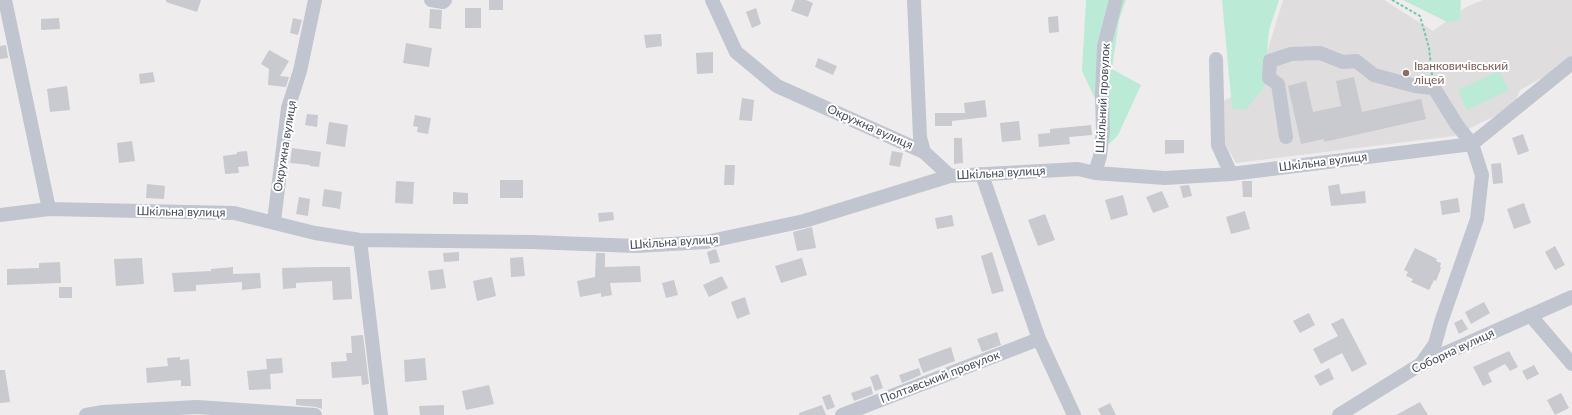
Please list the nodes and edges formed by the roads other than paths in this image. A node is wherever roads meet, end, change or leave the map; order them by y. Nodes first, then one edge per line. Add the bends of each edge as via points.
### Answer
1 (5, 0) edge
2 (315, 0) edge
3 (431, 0) edge
4 (445, 0) edge
5 (712, 0) edge
6 (914, 0) edge
7 (1116, 0) edge
8 (1216, 59) dead end
9 (1572, 63) edge
10 (1286, 137) dead end
11 (1472, 144) junction
12 (924, 152) junction
13 (1095, 173) junction
14 (1230, 174) junction
15 (950, 176) junction
16 (982, 176) junction
17 (48, 209) junction
18 (0, 215) edge
19 (274, 222) junction
20 (360, 240) junction
21 (1572, 297) edge
22 (1530, 315) junction
23 (1039, 339) junction
24 (1421, 364) junction
25 (1572, 364) edge
26 (1347, 413) edge
27 (86, 415) edge
28 (315, 415) edge
29 (381, 415) edge
30 (842, 415) edge
31 (1074, 415) edge

1 - 17 street
2 - 19 street, Окружна вулиця via 300,71 288,108
3 - 4 street
5 - 12 street, Окружна вулиця via 736,52 777,86
6 - 12 street, Окружна вулиця via 920,137
7 - 13 street, Шкільний провулок via 1104,46 1102,131 1100,156
8 - 14 street via 1218,144
9 - 11 street
10 - 11 street via 1278,84 1269,78 1270,61 1291,54 1320,53 1343,62 1356,61 1374,75 1415,86 1434,88
11 - 14 street, Шкільна вулиця
11 - 24 street via 1482,175 1477,219 1441,322 1436,344
12 - 15 street
13 - 14 street, Шкільна вулиця via 1165,178
13 - 16 street, Шкільна вулиця via 1078,169
15 - 16 street, Шкільна вулиця
15 - 20 street, Шкільна вулиця via 804,221 706,242 636,246
16 - 23 street
17 - 18 street, Шкільна вулиця
17 - 19 street, Шкільна вулиця via 234,213
19 - 20 street, Шкільна вулиця via 315,233
20 - 29 street
21 - 22 street, Соборна вулиця
22 - 24 street, Соборна вулиця
22 - 25 street
23 - 30 street, Полтавський провулок
23 - 31 street
24 - 26 street, Соборна вулиця
27 - 28 street via 197,407

